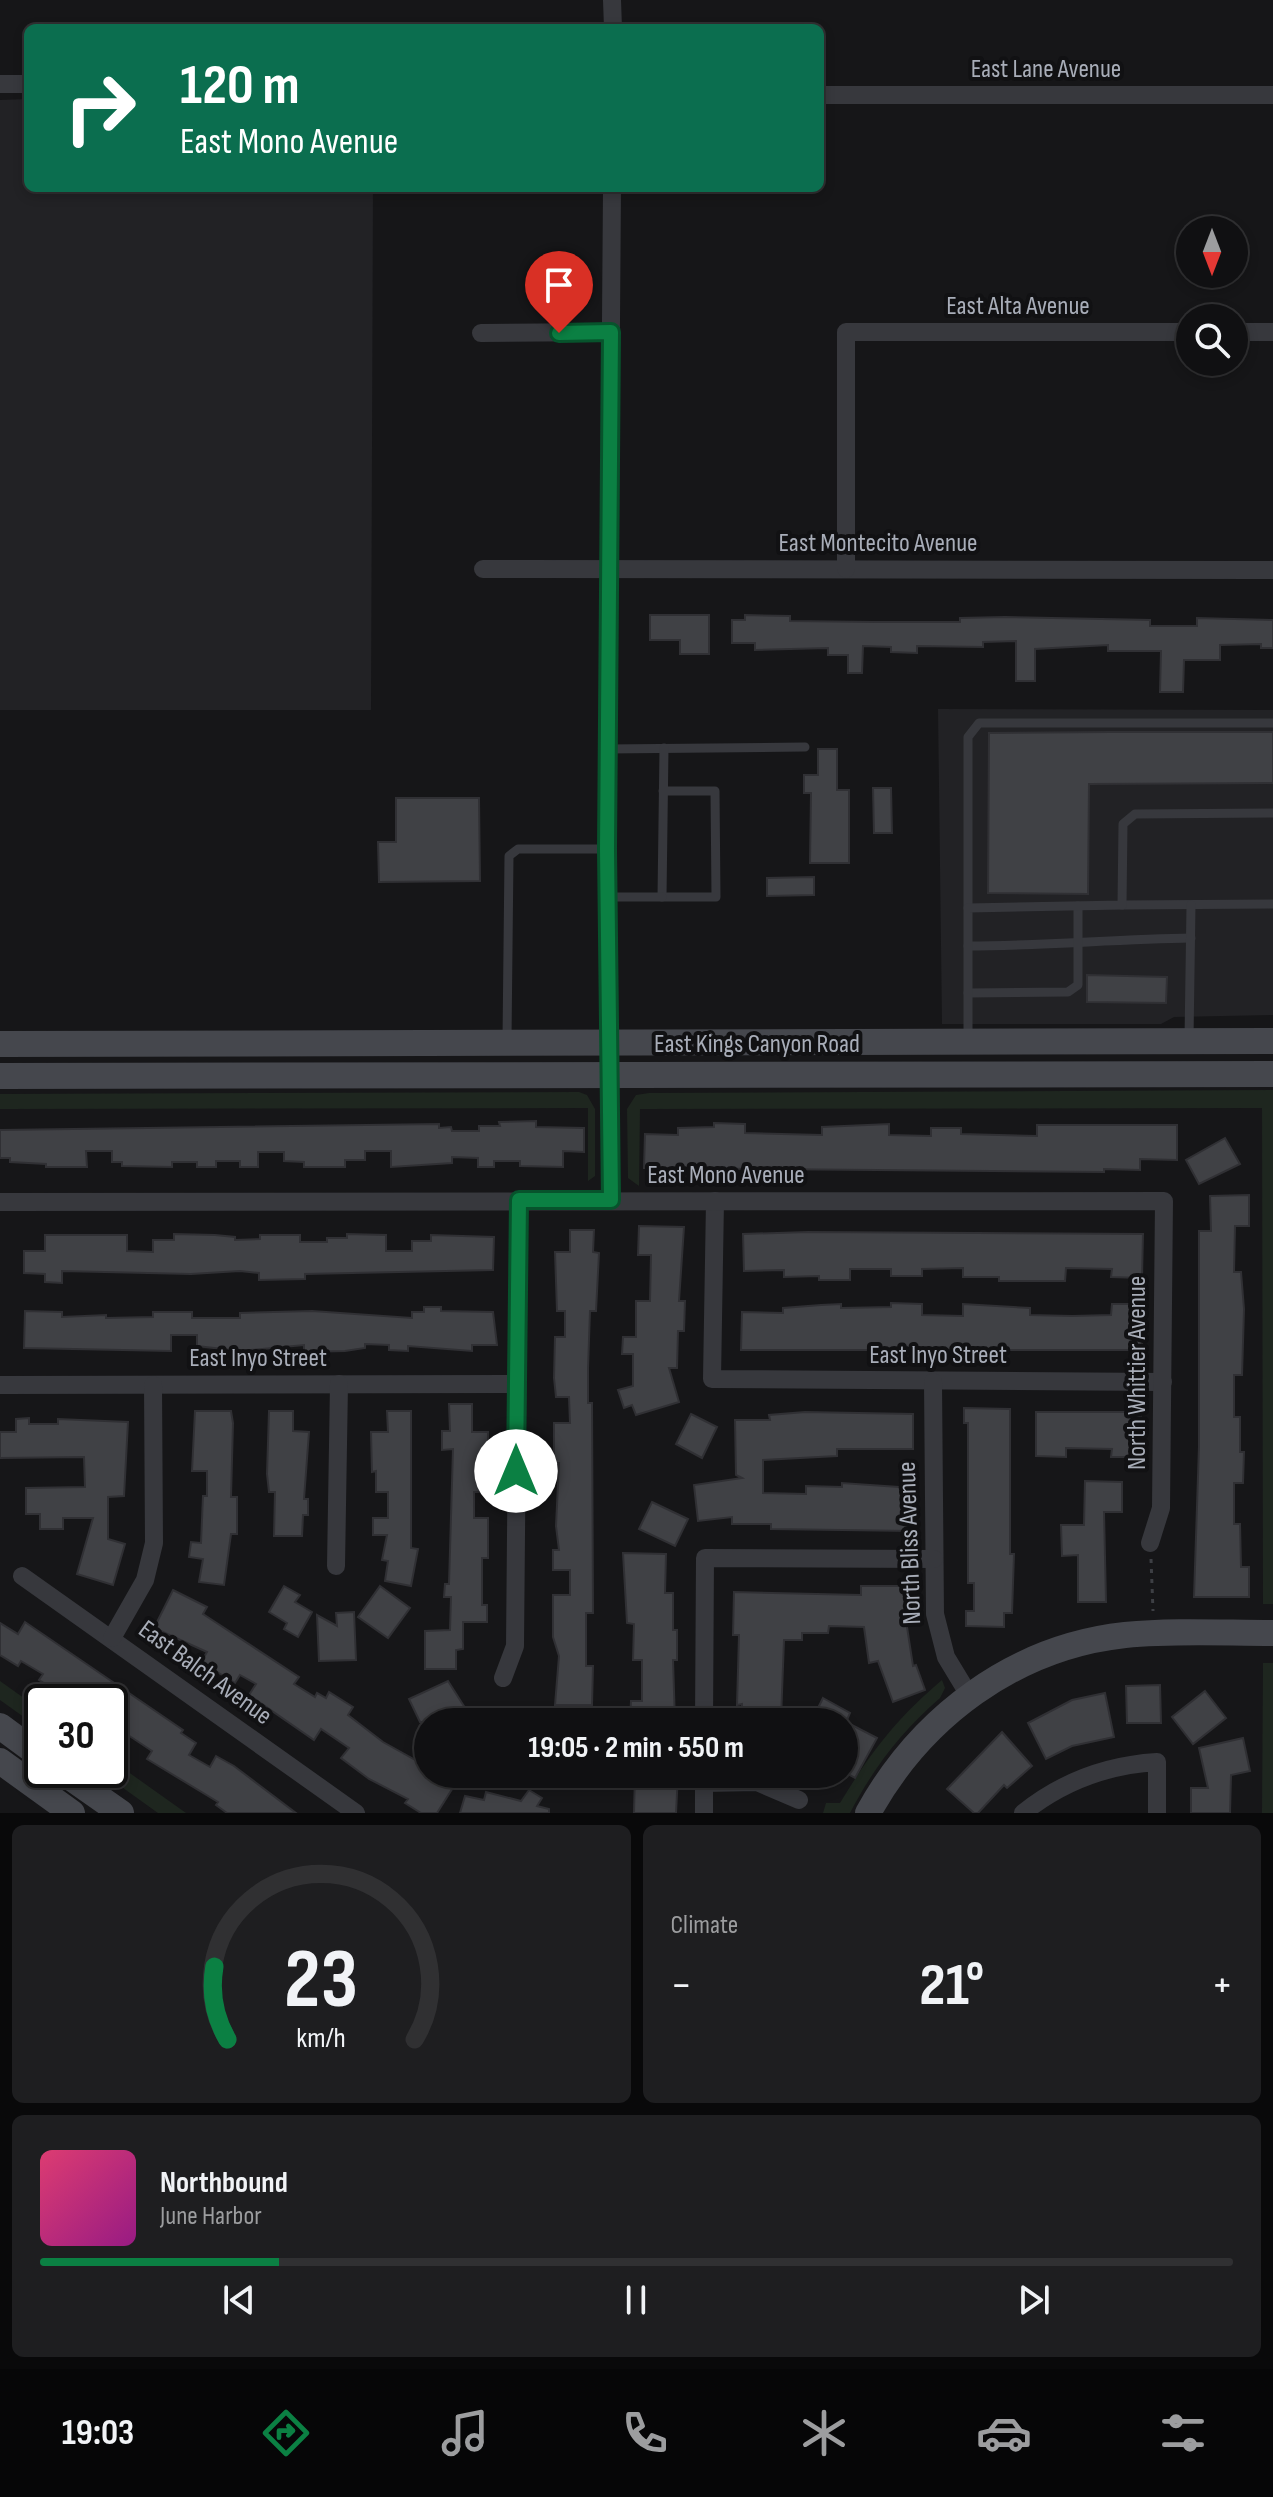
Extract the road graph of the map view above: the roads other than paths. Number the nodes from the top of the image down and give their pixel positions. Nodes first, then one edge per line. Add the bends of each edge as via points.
1 (612, 0) edge
2 (613, 24) edge
3 (0, 84) edge
4 (24, 84) edge
5 (824, 95) edge
6 (1273, 95) edge
7 (612, 192) edge
8 (611, 332) junction
9 (1176, 332) edge
10 (1248, 332) edge
11 (1273, 332) edge
12 (481, 333) dead end
13 (608, 568) junction
14 (483, 569) dead end
15 (846, 569) junction
16 (1273, 570) edge
17 (1273, 723) edge
18 (805, 747) dead end
19 (664, 748) junction
20 (607, 749) junction
21 (663, 791) junction
22 (1273, 813) edge
23 (607, 849) junction
24 (608, 897) junction
25 (662, 897) junction
26 (1273, 904) edge
27 (1122, 905) junction
28 (1191, 905) junction
29 (1078, 906) junction
30 (968, 908) junction
31 (1191, 938) junction
32 (1078, 942) junction
33 (968, 946) junction
34 (968, 993) junction
35 (1273, 1041) edge
36 (968, 1043) junction
37 (1189, 1043) junction
38 (0, 1044) edge
39 (507, 1044) junction
40 (611, 1044) junction
41 (1273, 1074) edge
42 (0, 1076) edge
43 (611, 1076) junction
44 (936, 1076) junction
45 (519, 1200) junction
46 (611, 1200) junction
47 (715, 1201) junction
48 (1164, 1201) joint
49 (0, 1202) edge
50 (933, 1382) junction
51 (1163, 1382) junction
52 (339, 1384) junction
53 (517, 1384) junction
54 (0, 1385) edge
55 (153, 1385) junction
56 (1150, 1543) road end
57 (934, 1559) junction
58 (336, 1566) dead end
59 (22, 1576) dead end
60 (1273, 1633) edge
61 (112, 1638) junction
62 (503, 1678) dead end
63 (969, 1695) junction
64 (704, 1708) edge
65 (0, 1726) edge
66 (24, 1744) edge
67 (0, 1761) edge
68 (86, 1788) edge
69 (704, 1788) edge
70 (771, 1788) edge
71 (799, 1800) dead end
72 (55, 1808) edge
73 (121, 1813) edge
74 (356, 1813) edge
75 (704, 1813) edge
76 (868, 1813) edge
77 (1023, 1813) edge
78 (1157, 1813) edge

1 - 2 street
3 - 4 street
5 - 6 street, East Lane Avenue
7 - 8 street
8 - 12 street
8 - 13 street
9 - 15 street, East Alta Avenue via 846,332
10 - 11 street
13 - 14 street, East Montecito Avenue
13 - 15 street, East Montecito Avenue
13 - 20 street
15 - 16 street, East Montecito Avenue
17 - 30 lane via 979,723 968,737
18 - 19 lane
19 - 20 lane
19 - 21 lane
20 - 23 street
21 - 25 lane
21 - 25 lane via 715,791 716,897
22 - 27 lane via 1135,814 1123,824
23 - 24 street
23 - 39 lane via 518,849 509,856
24 - 25 lane
24 - 40 street
26 - 28 lane
27 - 28 lane
27 - 29 lane
28 - 31 lane
29 - 30 lane
29 - 32 lane
30 - 33 lane
31 - 32 lane
31 - 37 lane
32 - 33 lane
32 - 34 lane via 1078,985 1068,992
33 - 34 lane
34 - 36 lane
35 - 37 main road, East Kings Canyon Road
36 - 37 main road, East Kings Canyon Road
36 - 40 main road, East Kings Canyon Road
37 - 44 main road via 1182,1055 1162,1061 994,1060
38 - 39 main road, East Kings Canyon Road
39 - 40 main road, East Kings Canyon Road
40 - 43 street
41 - 44 main road, East Kings Canyon Road
42 - 43 main road, East Kings Canyon Road
43 - 44 main road, East Kings Canyon Road
43 - 46 street
45 - 46 street, East Mono Avenue
45 - 49 street, East Mono Avenue
45 - 53 street
46 - 47 street, East Mono Avenue
47 - 48 street, East Mono Avenue
47 - 50 street, East Inyo Street via 712,1379
48 - 51 street, North Whittier Avenue
50 - 51 street, East Inyo Street
50 - 57 street, North Bliss Avenue
51 - 56 street, North Whittier Avenue via 1161,1508
52 - 53 street, East Inyo Street
52 - 55 street, East Inyo Street
52 - 58 street
53 - 62 street via 515,1646
54 - 55 street, East Inyo Street
55 - 61 street via 154,1543 145,1580
57 - 63 street, North Bliss Avenue via 938,1635
57 - 64 street via 705,1558
59 - 61 street, East Balch Avenue
60 - 63 main road via 1156,1633 1084,1642 1043,1656
61 - 74 street, East Balch Avenue
63 - 76 main road via 911,1748
65 - 66 main road
67 - 72 main road
68 - 73 main road
69 - 75 street
70 - 71 street
77 - 78 street via 1066,1783 1157,1762

